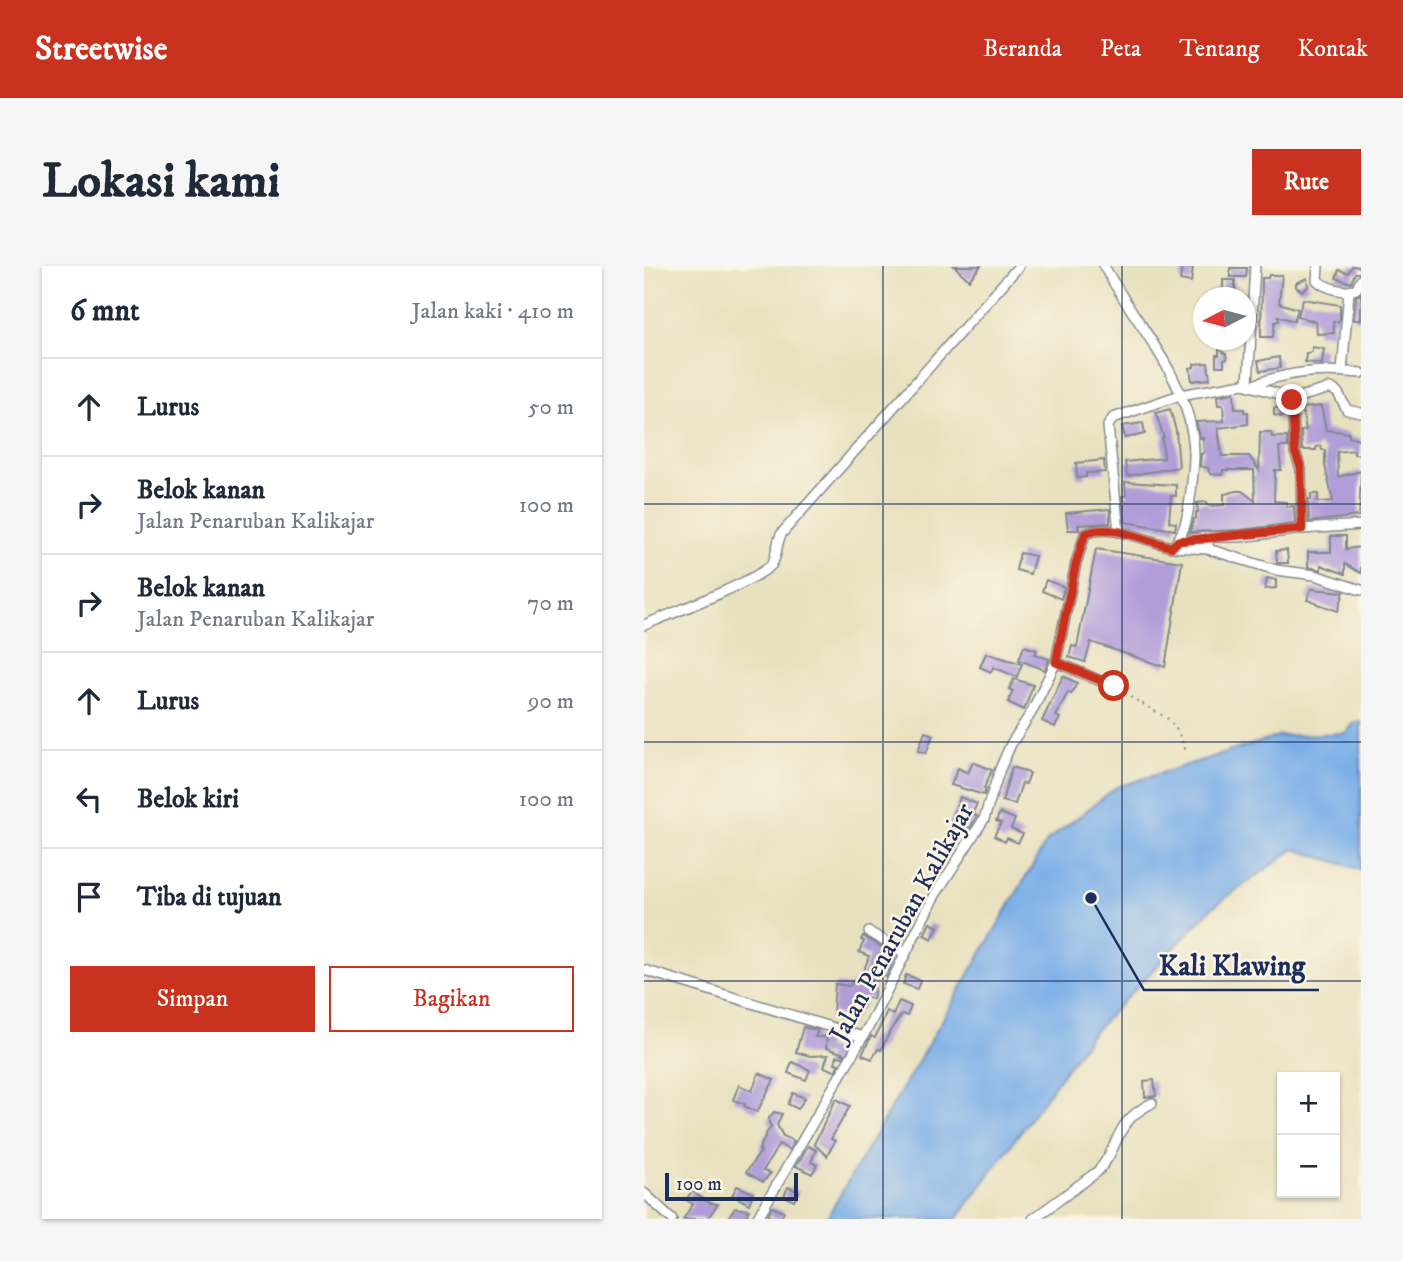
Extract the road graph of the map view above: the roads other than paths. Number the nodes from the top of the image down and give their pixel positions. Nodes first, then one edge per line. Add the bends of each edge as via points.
1 (1018, 266) edge
2 (1104, 266) edge
3 (1255, 266) edge
4 (1318, 266) edge
5 (1357, 288) edge
6 (1342, 371) junction
7 (1361, 373) edge
8 (1249, 385) junction
9 (1180, 395) junction
10 (1292, 399) junction
11 (1361, 413) edge
12 (1361, 525) edge
13 (1302, 529) junction
14 (1119, 532) junction
15 (1208, 537) junction
16 (1175, 544) junction
17 (1208, 549) junction
18 (1361, 590) edge
19 (644, 625) edge
20 (1056, 662) junction
21 (1098, 680) road end
22 (869, 932) dead end
23 (905, 953) junction
24 (644, 970) edge
25 (863, 1037) junction
26 (1152, 1104) dead end
27 (644, 1193) edge
28 (661, 1215) edge
29 (672, 1219) edge
30 (757, 1219) edge
31 (1033, 1219) edge

1 - 19 street via 782,533 769,568
2 - 9 street
3 - 8 street
4 - 5 street via 1319,282
5 - 6 street
6 - 7 street
6 - 8 street via 1306,370
8 - 9 street
8 - 10 street
9 - 14 street via 1109,421
9 - 16 street via 1191,425 1194,460 1187,518
10 - 11 street via 1331,388 1347,410
10 - 13 street via 1295,452 1301,468
12 - 13 street
13 - 15 street
14 - 16 street, Jalan Penaruban Kalikajar
14 - 20 street, Jalan Penaruban Kalikajar via 1091,531 1082,540
15 - 16 street
15 - 17 street
16 - 17 street
17 - 18 street
20 - 21 street
20 - 23 street, Jalan Penaruban Kalikajar via 1011,744 984,819 935,895
22 - 23 street
23 - 25 street, Jalan Penaruban Kalikajar
24 - 25 street
25 - 30 street, Jalan Penaruban Kalikajar
26 - 31 street via 1122,1126 1097,1172
27 - 28 street
28 - 29 street

